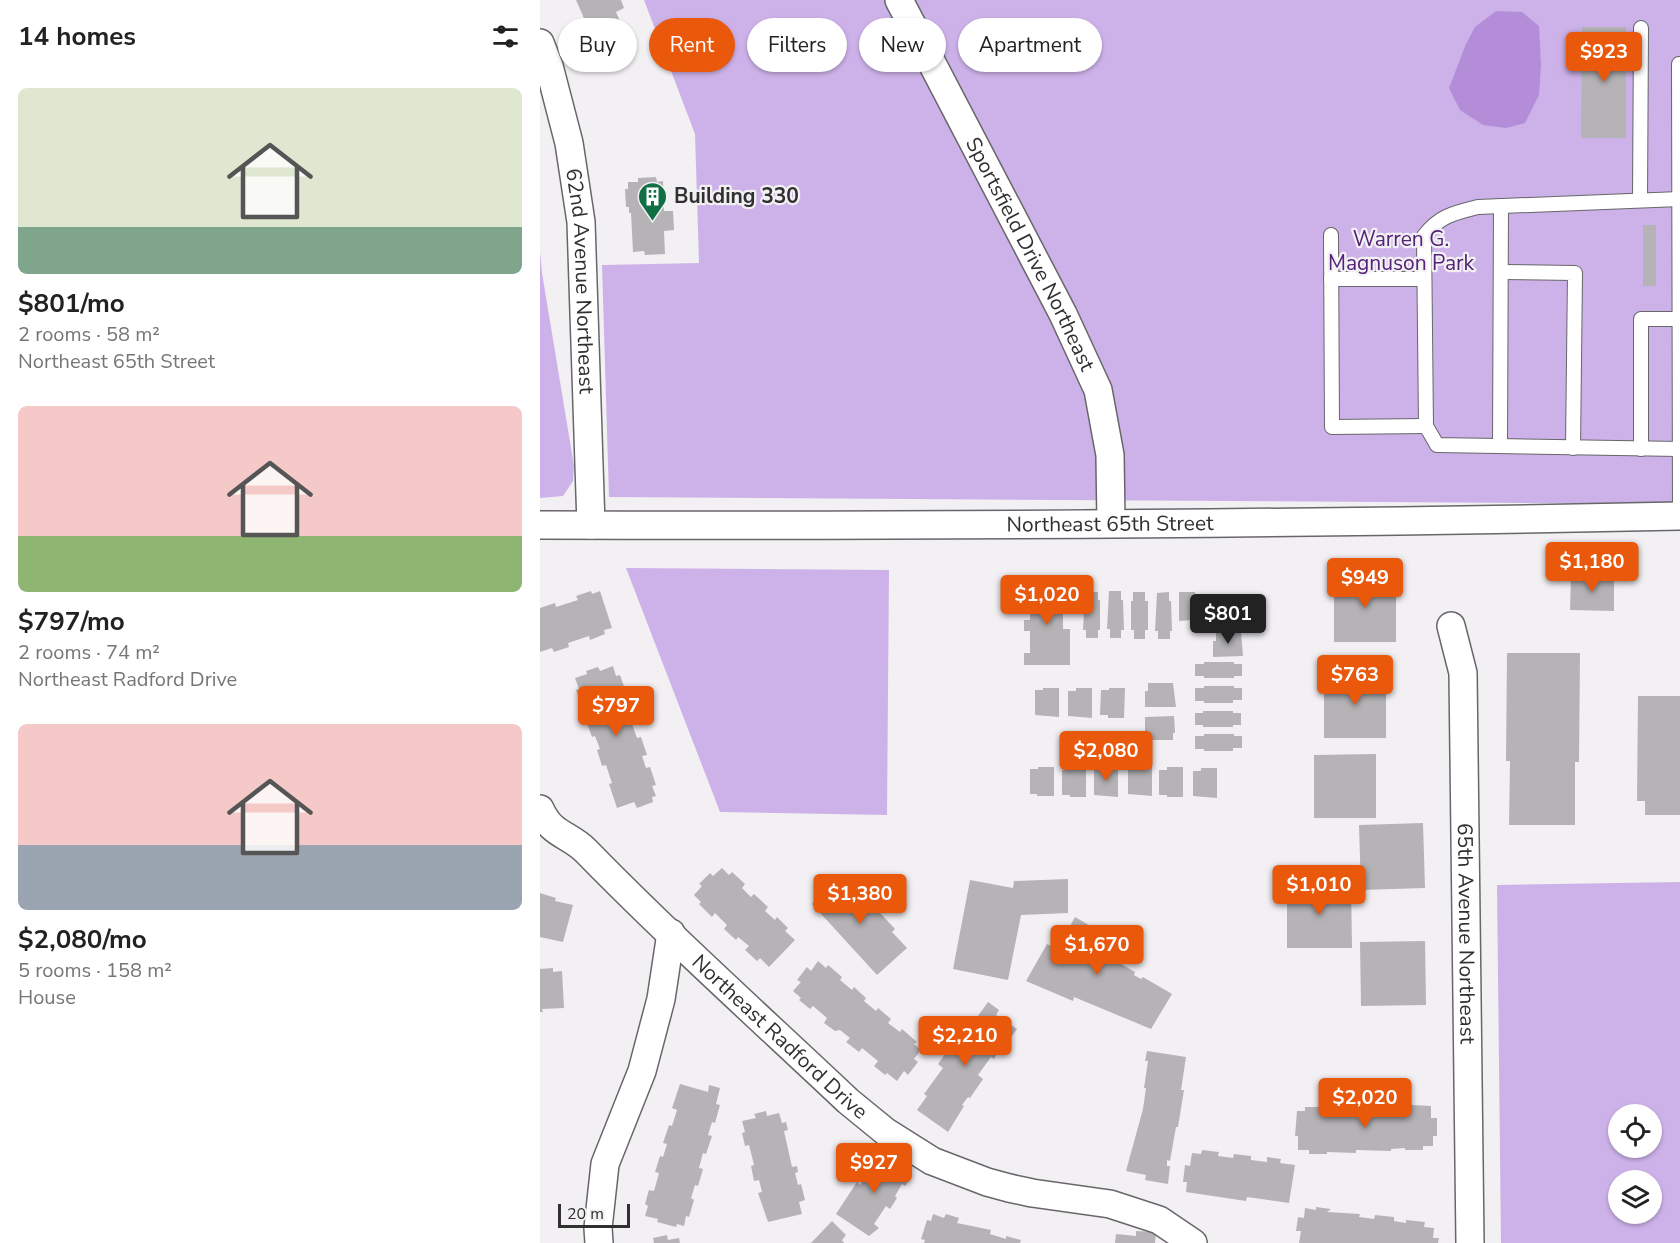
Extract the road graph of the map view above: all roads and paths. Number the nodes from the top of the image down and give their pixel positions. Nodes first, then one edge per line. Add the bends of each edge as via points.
1 (899, 0) edge
2 (1641, 28) dead end
3 (540, 43) edge
4 (1679, 64) edge
5 (1680, 199) edge
6 (1640, 200) junction
7 (1501, 206) junction
8 (1331, 235) dead end
9 (1501, 272) junction
10 (1331, 279) junction
11 (1424, 279) junction
12 (1680, 319) edge
13 (1426, 426) junction
14 (1500, 446) junction
15 (1573, 447) junction
16 (1641, 449) junction
17 (1680, 450) edge
18 (1680, 506) edge
19 (1680, 516) edge
20 (1111, 523) junction
21 (540, 525) edge
22 (591, 525) junction
23 (1451, 626) dead end
24 (544, 823) edge
25 (670, 933) junction
26 (599, 1243) edge
27 (1193, 1243) edge
28 (1470, 1243) edge

1 - 20 street, Sportsfield Drive Northeast via 1063,314 1098,390 1110,455
2 - 6 lane
3 - 22 street, 62nd Avenue Northeast via 569,143 581,222
4 - 5 lane
5 - 6 lane
5 - 12 lane
6 - 7 lane
7 - 9 lane
7 - 11 lane via 1457,212 1434,223 1424,236
8 - 10 lane
9 - 14 lane
9 - 15 lane via 1575,273
10 - 11 lane
10 - 13 lane via 1332,427
11 - 13 lane
12 - 16 lane via 1641,319
12 - 17 lane
13 - 14 lane via 1437,445
14 - 15 lane
15 - 16 lane
16 - 17 lane
17 - 18 lane
19 - 20 street, Northeast 65th Street
20 - 22 street, Northeast 65th Street
21 - 22 street, Northeast 65th Street
23 - 28 street, 65th Avenue Northeast via 1463,673
24 - 25 street, Northeast Radford Drive via 579,845
25 - 26 street, Northeast Radford Drive via 662,999 642,1071 605,1164
25 - 27 street, Northeast Radford Drive via 848,1101 885,1132 932,1161 1009,1188 1120,1207 1159,1220

